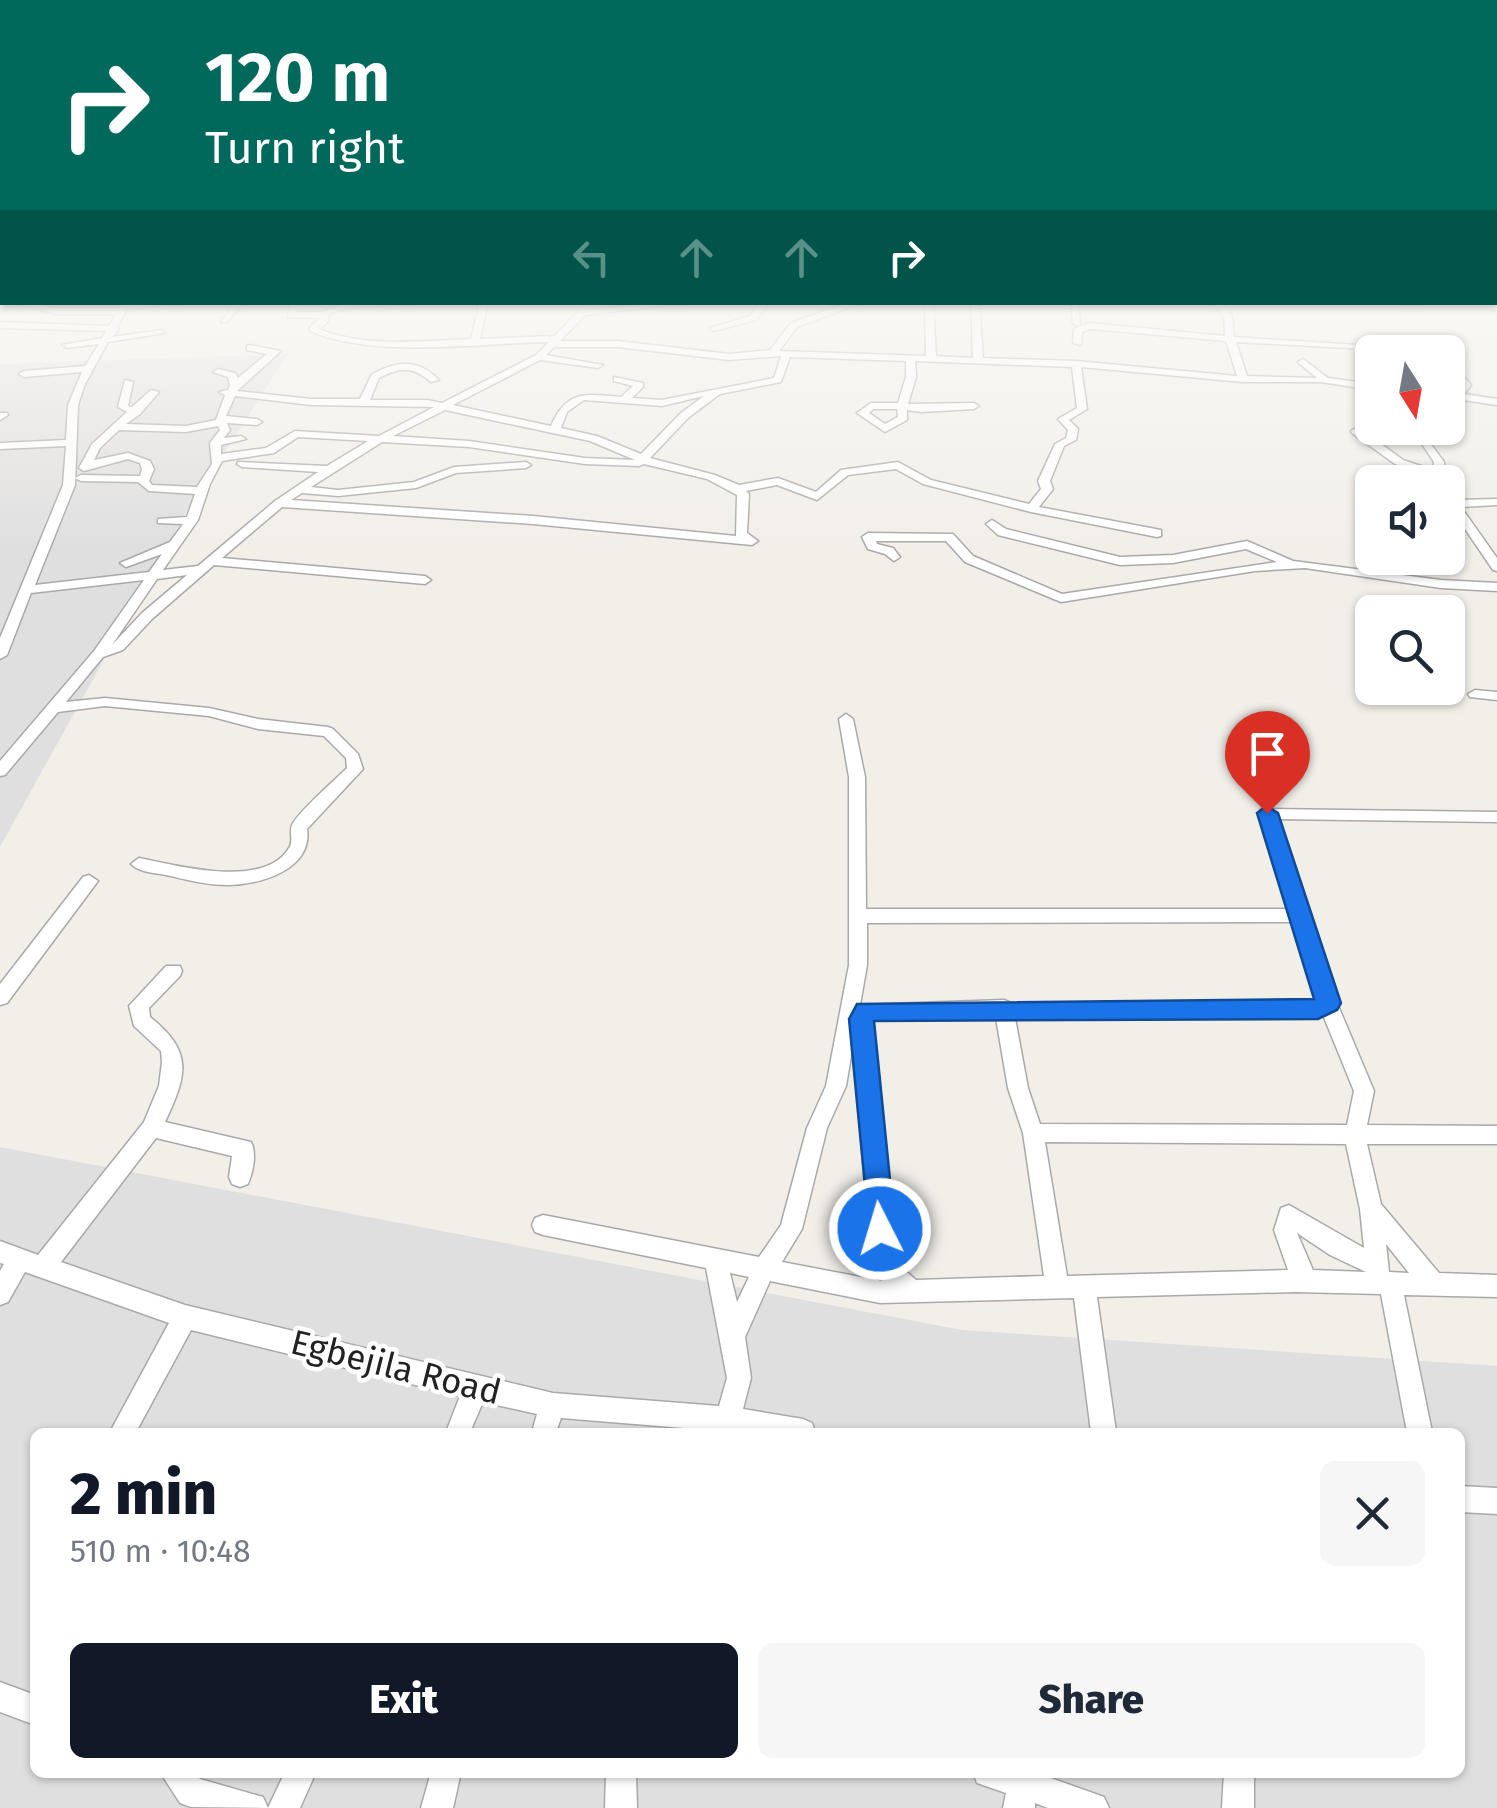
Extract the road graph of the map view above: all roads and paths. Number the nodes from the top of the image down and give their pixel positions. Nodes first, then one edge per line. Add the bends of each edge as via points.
1 (85, 379) edge
2 (226, 379) edge
3 (243, 379) edge
4 (374, 379) edge
5 (436, 379) edge
6 (494, 379) edge
7 (618, 379) edge
8 (778, 379) edge
9 (911, 379) edge
10 (1078, 379) edge
11 (1322, 379) edge
12 (128, 382) dead end
13 (1355, 384) edge
14 (231, 390) junction
15 (717, 392) junction
16 (122, 394) junction
17 (459, 398) junction
18 (1465, 398) edge
19 (622, 401) junction
20 (1497, 402) edge
21 (364, 403) junction
22 (442, 406) junction
23 (974, 406) dead end
24 (136, 412) junction
25 (221, 420) junction
26 (257, 422) dead end
27 (1341, 426) dead end
28 (120, 427) junction
29 (555, 429) junction
30 (1355, 431) edge
31 (241, 439) dead end
32 (380, 439) junction
33 (72, 443) junction
34 (360, 443) junction
35 (216, 444) junction
36 (1375, 445) edge
37 (0, 446) edge
38 (93, 452) junction
39 (116, 458) junction
40 (646, 460) junction
41 (217, 461) junction
42 (86, 464) junction
43 (526, 465) dead end
44 (1408, 465) edge
45 (331, 470) junction
46 (144, 479) junction
47 (75, 481) junction
48 (204, 486) junction
49 (738, 489) junction
50 (304, 490) junction
51 (1465, 501) edge
52 (1497, 502) edge
53 (279, 503) junction
54 (1032, 508) junction
55 (192, 520) junction
56 (1465, 520) edge
57 (162, 522) dead end
58 (992, 524) dead end
59 (1158, 533) dead end
60 (174, 545) junction
61 (894, 558) dead end
62 (126, 563) dead end
63 (1292, 564) junction
64 (212, 566) junction
65 (1497, 567) edge
66 (152, 579) junction
67 (426, 580) dead end
68 (1497, 586) edge
69 (28, 590) junction
70 (98, 654) junction
71 (0, 655) edge
72 (1474, 694) dead end
73 (1497, 696) edge
74 (52, 708) junction
75 (846, 720) dead end
76 (0, 771) edge
77 (1497, 817) edge
78 (139, 864) dead end
79 (89, 881) dead end
80 (1302, 915) junction
81 (859, 916) junction
82 (173, 970) dead end
83 (0, 998) edge
84 (1328, 1003) junction
85 (1004, 1008) junction
86 (151, 1128) junction
87 (1033, 1132) junction
88 (1355, 1135) junction
89 (1497, 1135) edge
90 (240, 1177) dead end
91 (1371, 1208) junction
92 (543, 1225) dead end
93 (715, 1259) junction
94 (20, 1260) edge
95 (764, 1269) junction
96 (1382, 1277) junction
97 (1306, 1281) junction
98 (1433, 1284) junction
99 (1084, 1286) junction
100 (1497, 1286) edge
101 (1057, 1287) junction
102 (911, 1291) junction
103 (0, 1294) edge
104 (185, 1317) junction
105 (733, 1337) junction
106 (476, 1388) junction
107 (553, 1405) junction
108 (740, 1425) edge
109 (124, 1428) edge
110 (460, 1428) edge
111 (545, 1428) edge
112 (767, 1428) edge
113 (1103, 1428) edge
114 (1419, 1428) edge
115 (1465, 1499) edge
116 (1497, 1501) edge
117 (0, 1696) edge
118 (30, 1708) edge
119 (180, 1778) edge
120 (298, 1778) edge
121 (444, 1778) edge
122 (621, 1778) edge
123 (996, 1778) edge
124 (1239, 1778) edge
125 (1020, 1796) edge
126 (252, 1808) edge
127 (284, 1808) edge
128 (437, 1808) edge
129 (622, 1808) edge
130 (1093, 1808) edge
131 (1238, 1808) edge

1 - 33 street via 74,405
2 - 14 street
3 - 14 street
4 - 21 street
5 - 17 street
6 - 17 street
7 - 19 street via 640,385
8 - 15 street
9 - 23 street via 902,413
10 - 54 street via 1082,409 1063,419 1074,430 1071,440 1060,444
11 - 13 street
12 - 16 street
14 - 21 street
14 - 25 street
15 - 19 street via 666,402
15 - 40 street
16 - 24 street via 124,407
16 - 24 street via 153,392
17 - 22 street
18 - 20 street
19 - 29 street via 582,397 563,410
21 - 22 street
22 - 29 street
22 - 32 street
24 - 28 street
25 - 26 street
25 - 28 street via 186,429
25 - 35 street via 225,430
27 - 30 street
28 - 38 street
29 - 40 street
31 - 35 street
32 - 34 street
32 - 40 street via 599,462
33 - 37 street
33 - 47 street
34 - 41 street via 295,434 287,444
34 - 45 street
35 - 41 street
36 - 44 street
38 - 39 street
38 - 42 street
39 - 42 street
39 - 46 street via 145,462
40 - 49 street
41 - 45 street
41 - 48 street
42 - 47 street
43 - 50 street via 454,470 416,485
45 - 50 street
46 - 47 street
46 - 48 street via 148,488
47 - 69 street
48 - 55 street
49 - 53 street via 741,535 752,541 746,544
49 - 54 street via 778,481 816,497 845,472 898,465 928,482
50 - 53 street
51 - 52 street
53 - 64 street
54 - 59 street
55 - 57 street
55 - 60 street
56 - 65 street
58 - 63 street via 1120,562 1247,545
60 - 62 street
60 - 66 street
61 - 63 street via 868,537 949,538 969,559 1061,598
63 - 68 street
64 - 66 street
64 - 67 street
64 - 70 street via 118,647
66 - 69 street
66 - 70 street
69 - 71 street
70 - 74 street
72 - 73 street
74 - 76 street
74 - 78 street via 105,702 209,712 328,732 354,757 355,768 299,828 298,850 275,867 231,881
75 - 81 street via 856,777
77 - 80 street via 1267,813
79 - 83 street
80 - 81 street
80 - 84 street
81 - 95 street via 858,965 836,1086 791,1229
82 - 86 street via 139,1006 142,1021 171,1053 164,1106
84 - 85 street via 1318,1009
84 - 88 street via 1364,1091
85 - 87 street
85 - 102 street via 880,1008 861,1019 883,1266
86 - 90 street via 244,1149
86 - 94 street
87 - 88 street
87 - 101 street
88 - 89 street
88 - 91 street
91 - 96 street
91 - 98 street
92 - 93 street
93 - 95 street
93 - 105 street
94 - 103 street
94 - 104 street, Egbejila Road
95 - 102 street via 880,1292
95 - 105 street
96 - 97 street
96 - 97 street via 1289,1215 1290,1248
96 - 98 street
96 - 114 street
97 - 99 street
98 - 100 street
99 - 101 street
99 - 113 street
101 - 102 street
104 - 106 street, Egbejila Road
104 - 109 street
105 - 108 street
106 - 107 street, Egbejila Road
106 - 110 street
107 - 108 street, Egbejila Road
107 - 111 street
108 - 112 street, Egbejila Road
115 - 116 street
117 - 118 street
119 - 126 street via 192,1792
120 - 127 street
121 - 128 street
122 - 129 street
123 - 125 street
124 - 131 street
125 - 130 street

